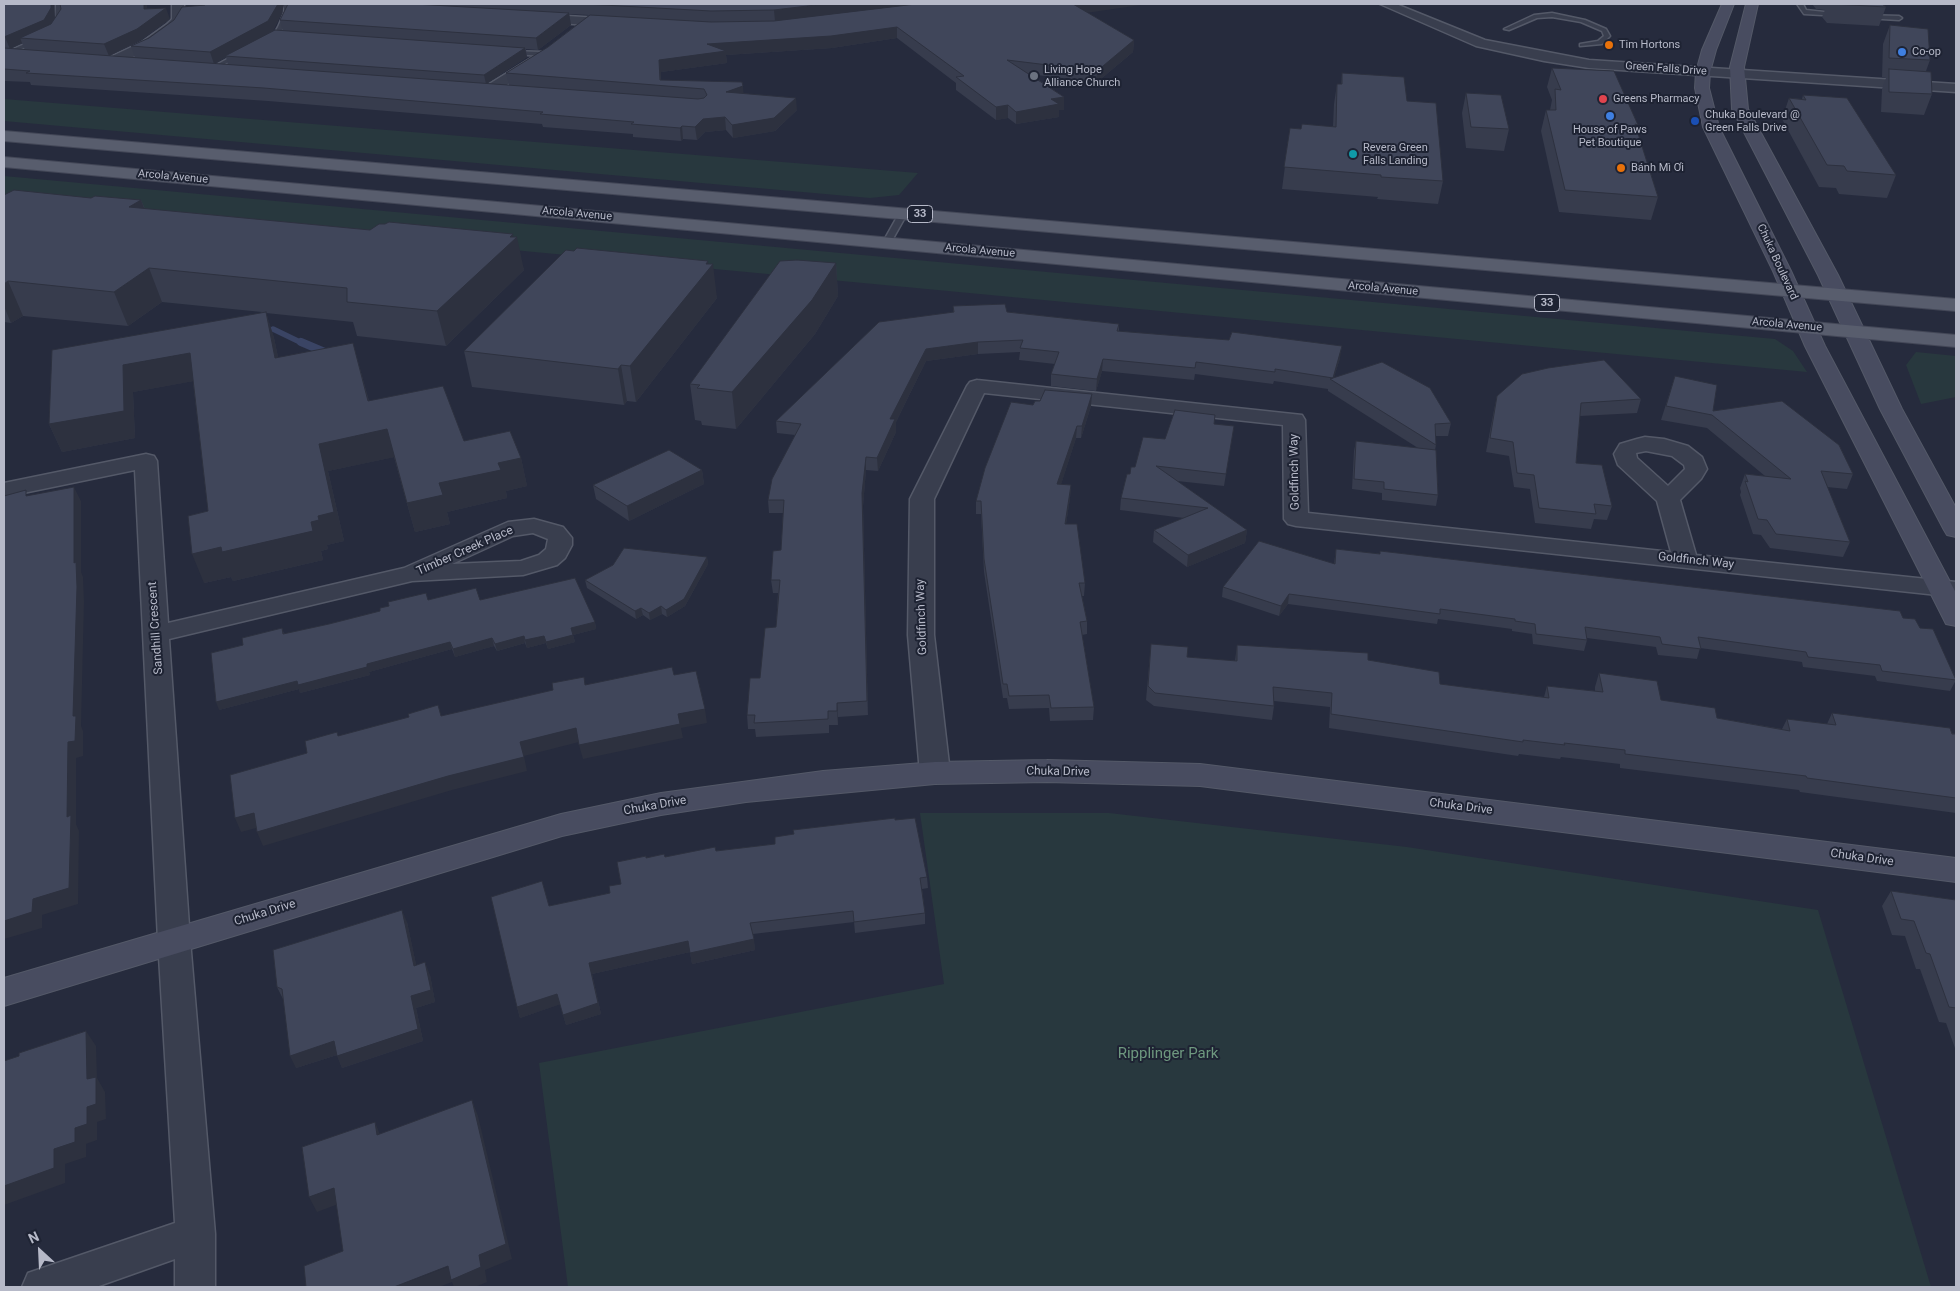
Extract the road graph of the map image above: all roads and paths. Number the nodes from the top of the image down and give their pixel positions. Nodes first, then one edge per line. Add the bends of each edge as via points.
1 (59, 4) edge
2 (178, 4) edge
3 (287, 4) edge
4 (1386, 4) edge
5 (1728, 4) edge
6 (1752, 4) edge
7 (1800, 4) edge
8 (1852, 15) dead end
9 (1861, 15) dead end
10 (518, 16) edge
11 (1899, 18) dead end
12 (587, 21) junction
13 (625, 24) edge
14 (1507, 29) dead end
15 (573, 32) edge
16 (52, 34) edge
17 (276, 35) junction
18 (286, 36) edge
19 (45, 37) edge
20 (261, 42) edge
21 (558, 43) edge
22 (1582, 45) dead end
23 (253, 47) edge
24 (504, 51) edge
25 (5, 54) edge
26 (544, 54) junction
27 (35, 56) edge
28 (137, 64) edge
29 (192, 68) edge
30 (210, 70) junction
31 (239, 72) edge
32 (1703, 72) junction
33 (1737, 74) junction
34 (1956, 88) edge
35 (511, 91) edge
36 (4, 136) edge
37 (4, 162) edge
38 (904, 212) junction
39 (887, 242) junction
40 (1791, 290) junction
41 (1837, 294) junction
42 (1956, 305) edge
43 (1807, 327) junction
44 (1855, 332) junction
45 (1956, 341) edge
46 (4, 490) edge
47 (1668, 499) dead end
48 (1956, 530) edge
49 (1685, 560) junction
50 (412, 574) junction
51 (1949, 589) edge
52 (1956, 618) edge
53 (157, 634) junction
54 (935, 773) junction
55 (1956, 870) edge
56 (174, 940) junction
57 (4, 992) edge
58 (195, 1234) junction
59 (42, 1287) edge
60 (195, 1287) edge

1 - 16 lane via 60,20
2 - 28 street via 178,19 172,27 147,45 106,62
3 - 17 lane via 288,13
4 - 32 street, Green Falls Drive via 1455,34 1519,53 1589,64
5 - 32 street, Chuka Boulevard
6 - 33 street
7 - 8 lane via 1804,12
9 - 11 lane
10 - 12 street
12 - 13 street
12 - 15 street
14 - 22 lane via 1536,16 1552,15 1604,30 1607,36 1600,43
17 - 18 lane
17 - 20 lane
19 - 25 lane
21 - 26 street
23 - 30 lane
24 - 26 lane
25 - 27 street
26 - 35 street via 487,89
29 - 30 street
30 - 31 street
32 - 33 street, Green Falls Drive
32 - 40 street, Chuka Boulevard via 1702,88 1711,127
33 - 34 street, Green Falls Drive
33 - 41 street via 1740,109
36 - 38 main road, 33
37 - 39 main road, Arcola Avenue / 33
38 - 39 lane
38 - 40 main road, 33
39 - 43 main road, Arcola Avenue / 33
40 - 41 main road, 33
40 - 43 street, Chuka Boulevard
41 - 42 main road, 33
41 - 44 street
43 - 44 main road, Arcola Avenue / 33
43 - 51 street, Chuka Boulevard
44 - 45 main road, Arcola Avenue / 33
44 - 48 street via 1891,409
46 - 53 street, Sandhill Crescent via 146,461
47 - 49 street
49 - 51 street, Goldfinch Way
49 - 54 street, Goldfinch Way via 1296,520 1294,420 977,386 922,499 921,635
50 - 50 street, Timber Creek Place via 530,567 556,553 560,538 546,528 508,529
50 - 53 street, Timber Creek Place
51 - 52 street, Chuka Boulevard
53 - 56 street, Sandhill Crescent
54 - 55 street, Chuka Drive via 1047,771 1200,775
54 - 56 street, Chuka Drive via 746,791 661,804 561,825
56 - 57 street, Chuka Drive
56 - 58 street
58 - 59 street
58 - 60 street

